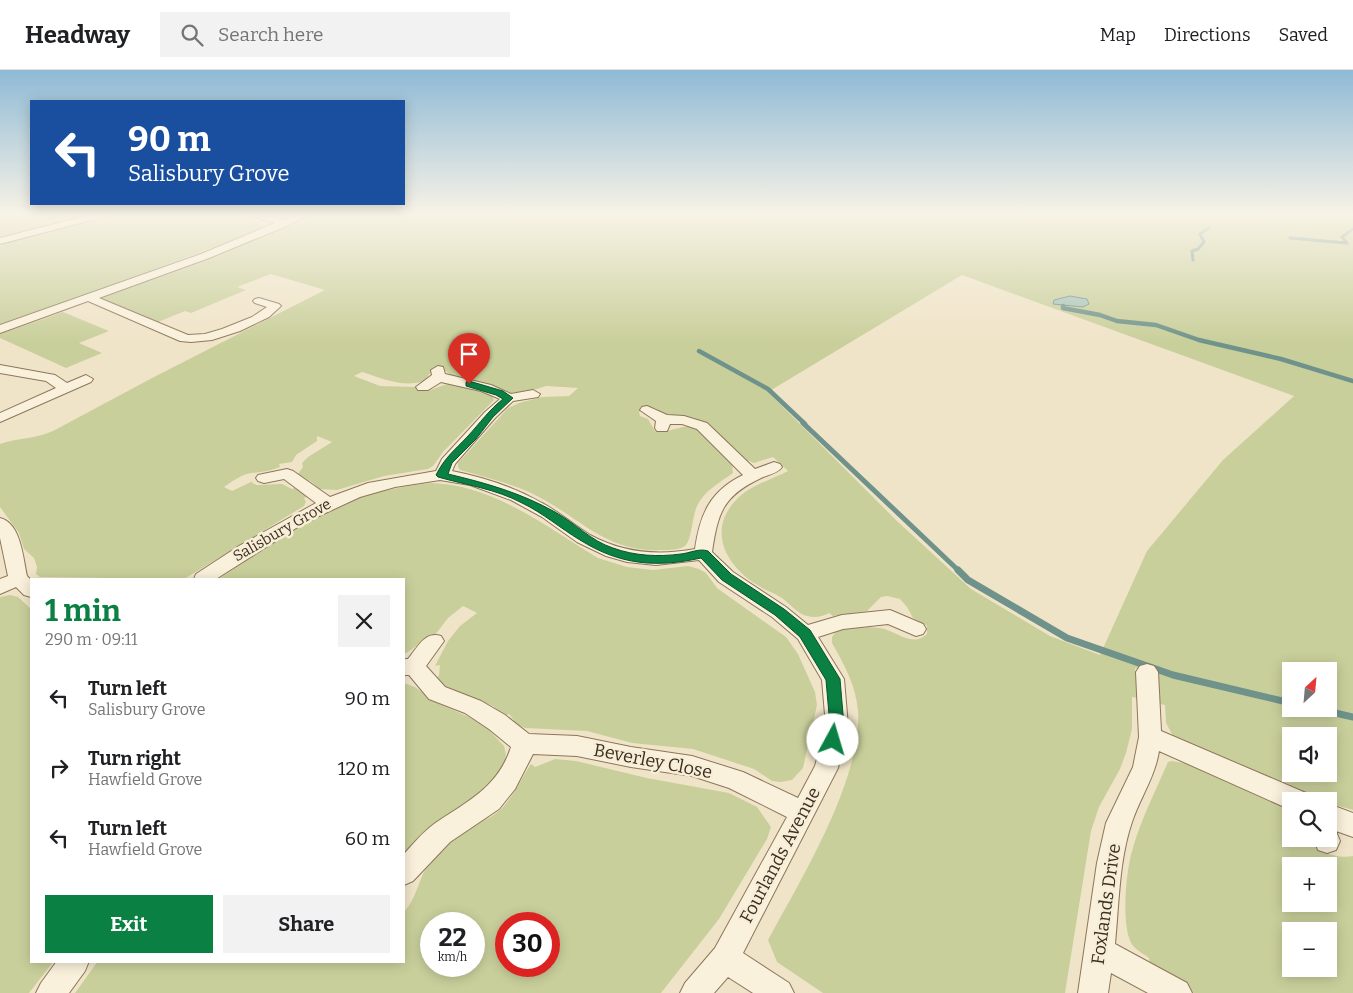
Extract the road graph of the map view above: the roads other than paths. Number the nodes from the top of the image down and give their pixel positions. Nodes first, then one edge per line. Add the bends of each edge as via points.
1 (202, 257) edge
2 (90, 298) junction
3 (258, 301) dead end
4 (0, 329) edge
5 (0, 369) edge
6 (86, 379) dead end
7 (423, 387) dead end
8 (66, 388) junction
9 (533, 394) dead end
10 (509, 398) junction
11 (646, 410) dead end
12 (0, 418) edge
13 (774, 467) dead end
14 (442, 475) junction
15 (752, 475) junction
16 (264, 478) dead end
17 (327, 503) junction
18 (0, 523) edge
19 (703, 554) junction
20 (204, 578) edge
21 (25, 584) edge
22 (0, 587) edge
23 (916, 629) dead end
24 (805, 634) junction
25 (434, 641) dead end
26 (409, 667) edge
27 (1146, 672) dead end
28 (1150, 737) junction
29 (524, 744) junction
30 (1282, 794) edge
31 (804, 813) junction
32 (1337, 818) edge
33 (1353, 825) edge
34 (405, 871) edge
35 (1100, 951) junction
36 (725, 958) junction
37 (74, 963) edge
38 (51, 993) edge
39 (695, 993) edge
40 (780, 993) edge
41 (1093, 993) edge
42 (1177, 993) edge

1 - 2 street
2 - 3 street via 184,338 195,339 214,336 274,309 275,306
2 - 4 street
5 - 8 street via 50,378
6 - 8 street
7 - 10 street via 439,374
8 - 12 street
9 - 10 street
10 - 14 street via 448,462
11 - 15 street via 663,423 684,420 702,426
13 - 15 street
14 - 17 street, Salisbury Grove via 398,481
14 - 19 street, Salisbury Grove via 491,487 524,500 608,551 640,560
15 - 19 street via 728,492 715,508 709,519
16 - 17 street via 287,474
17 - 20 street, Salisbury Grove
18 - 21 street via 8,534
19 - 24 street, Fourlands Avenue via 726,577 780,612
21 - 22 street
23 - 24 street via 890,609
24 - 31 street, Fourlands Avenue via 833,679 837,726 826,768
25 - 26 street
26 - 29 street via 437,693 473,707
27 - 28 street, Foxlands Drive
28 - 30 street
28 - 35 street, Foxlands Drive via 1144,767 1119,823 1111,855
29 - 31 street, Beverley Close via 576,746 692,766 735,779
29 - 34 street via 507,781 490,801 441,834
31 - 36 street, Fourlands Avenue
32 - 33 street
35 - 41 street, Foxlands Drive
35 - 42 street
36 - 39 street, Fourlands Avenue
36 - 40 street
37 - 38 street

